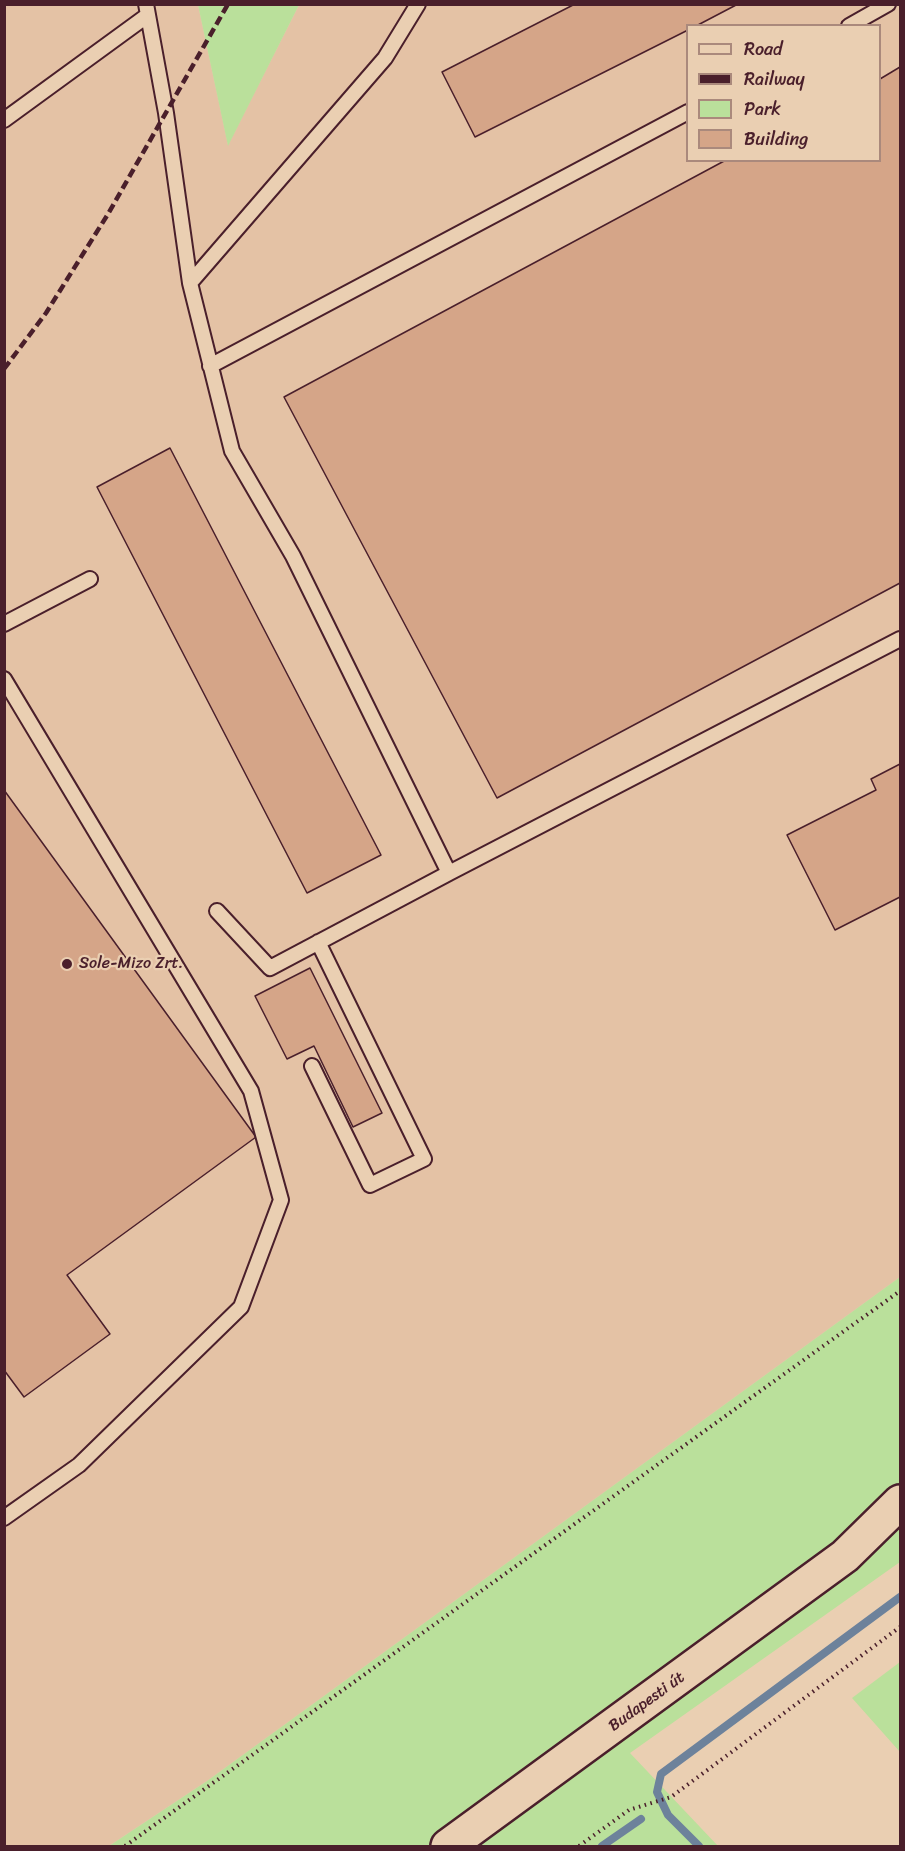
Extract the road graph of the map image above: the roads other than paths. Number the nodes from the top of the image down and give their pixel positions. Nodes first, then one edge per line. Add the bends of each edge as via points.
1 (418, 4) edge
2 (888, 4) edge
3 (147, 10) edge
4 (853, 24) edge
5 (686, 113) edge
6 (4, 120) edge
7 (190, 283) junction
8 (210, 366) junction
9 (90, 579) dead end
10 (4, 624) edge
11 (900, 639) edge
12 (4, 679) edge
13 (449, 873) junction
14 (217, 911) dead end
15 (318, 942) junction
16 (312, 1066) dead end
17 (900, 1502) edge
18 (4, 1518) edge
19 (900, 1530) edge
20 (845, 1556) junction
21 (448, 1846) edge

1 - 7 lane via 385,58
2 - 4 lane
3 - 6 lane
3 - 7 lane
5 - 8 lane
7 - 8 lane
8 - 13 lane via 232,451 293,556
9 - 10 lane
11 - 13 lane
12 - 18 lane via 251,1091 281,1200 241,1307 79,1465
13 - 15 lane
14 - 15 lane via 270,968
15 - 16 lane via 424,1159 370,1185
17 - 20 main road, Budapesti út
19 - 20 main road, Budapesti út
20 - 21 main road, Budapesti út

